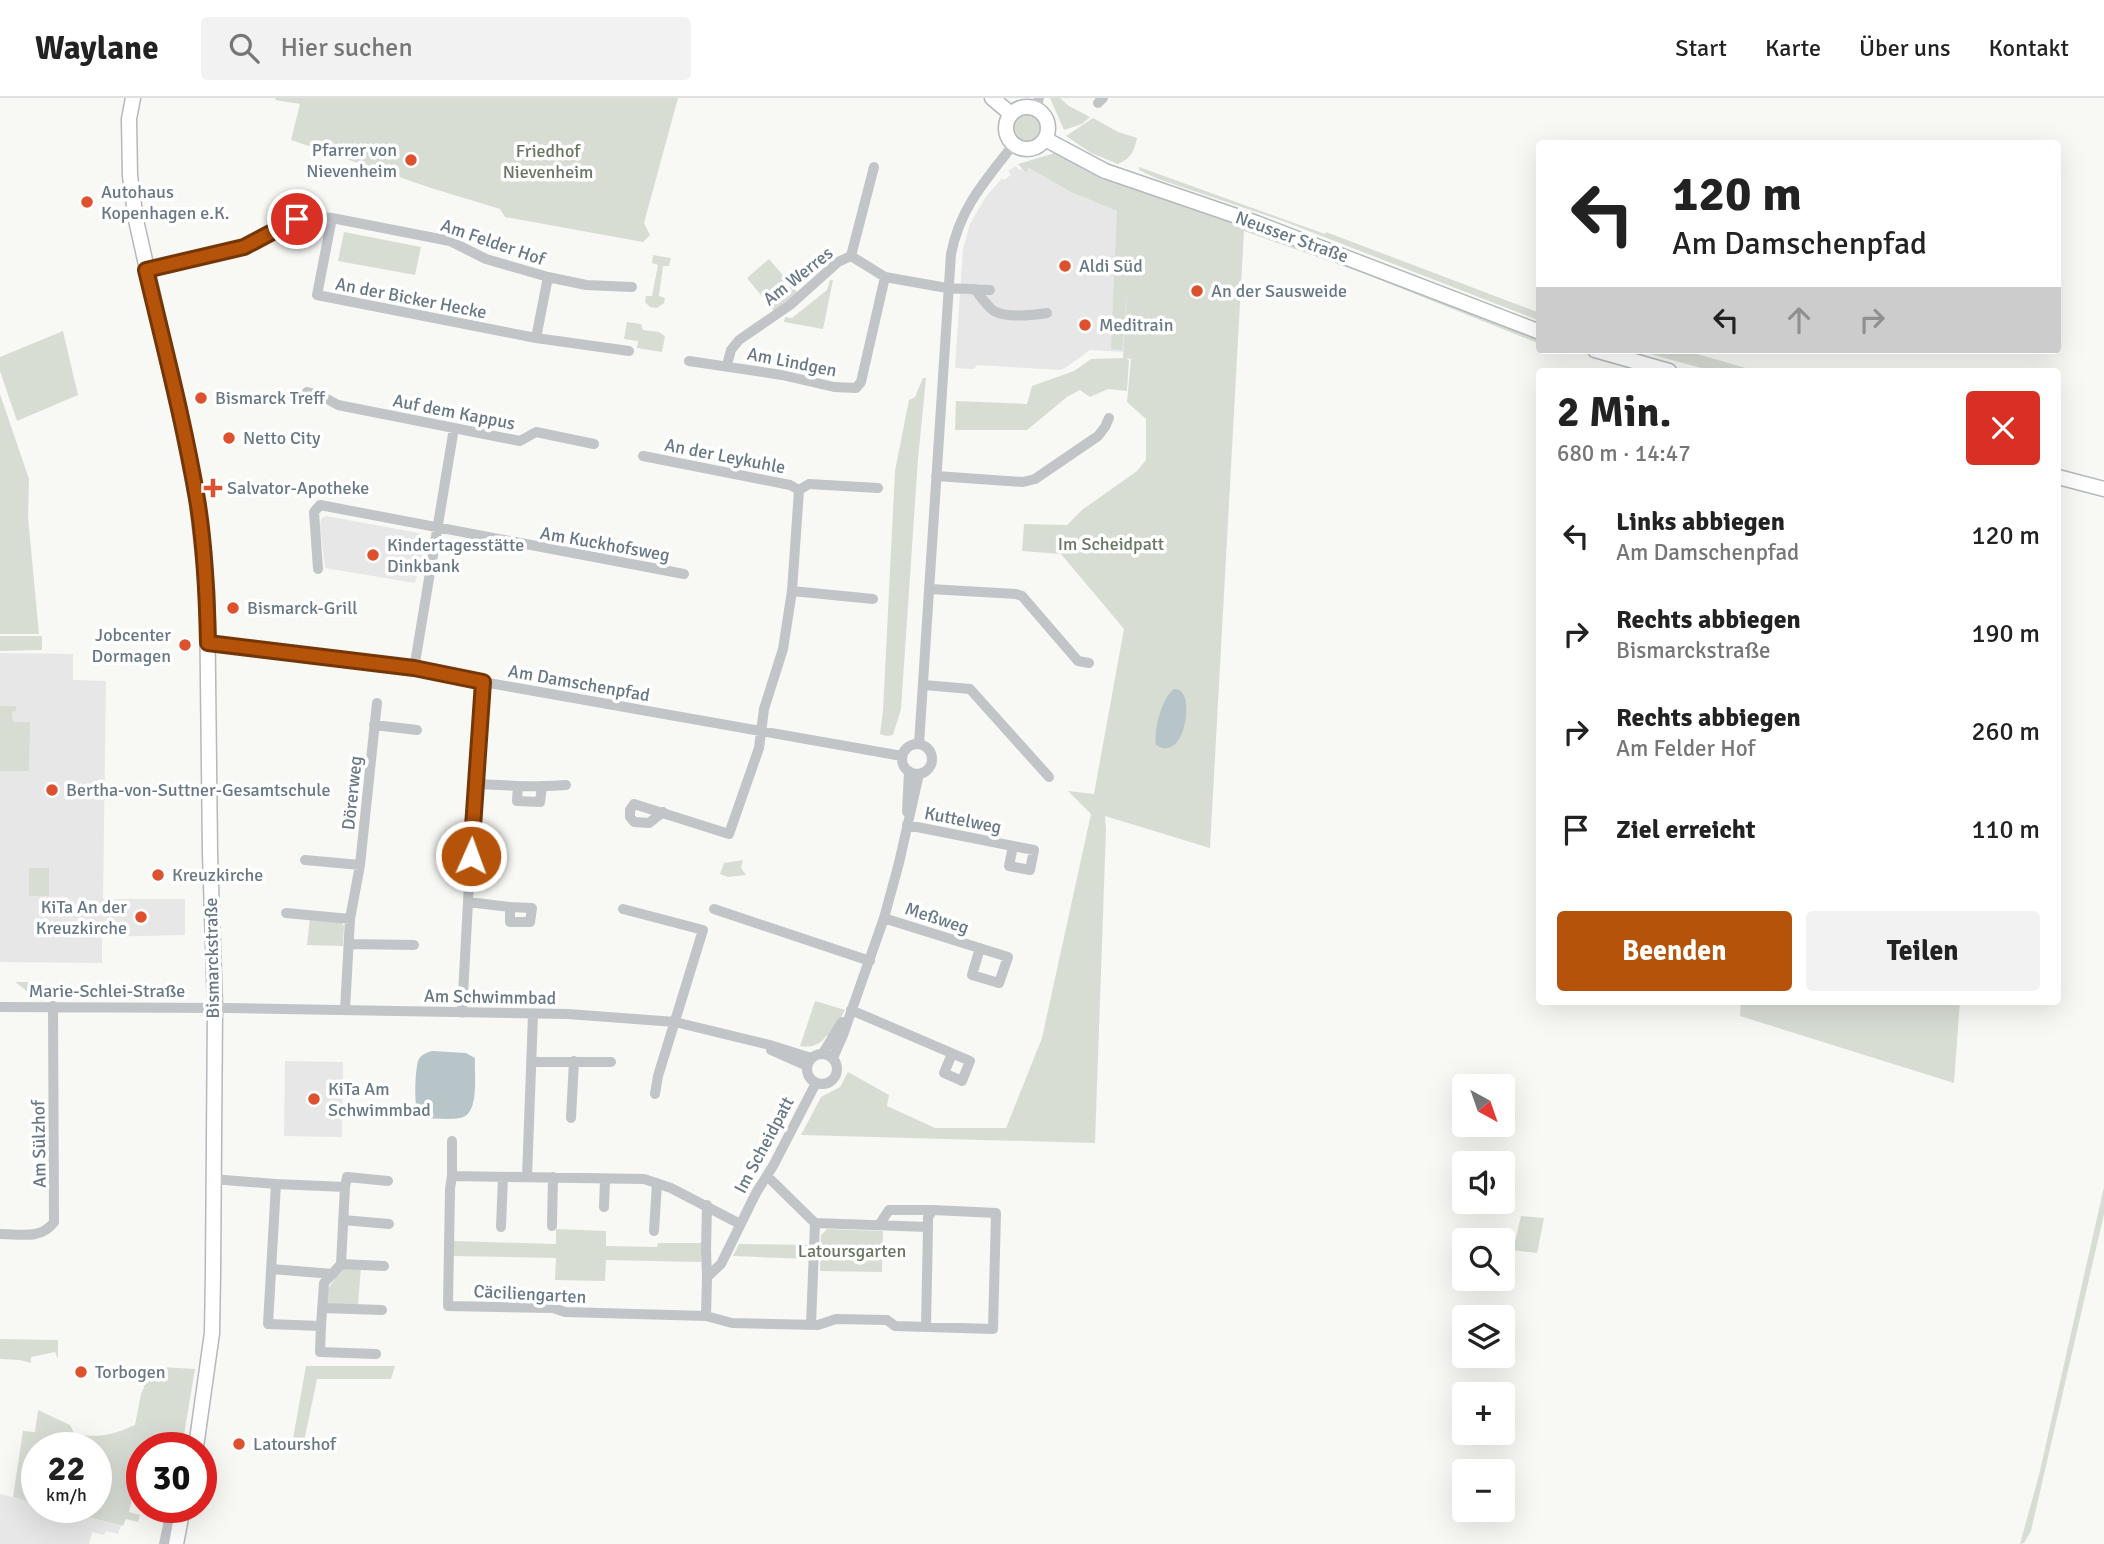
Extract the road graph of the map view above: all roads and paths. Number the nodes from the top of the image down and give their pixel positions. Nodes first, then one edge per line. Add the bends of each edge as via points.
1 (133, 98) edge
2 (992, 98) edge
3 (1037, 103) edge
4 (1011, 114) junction
5 (1045, 139) junction
6 (1013, 145) junction
7 (874, 167) dead end
8 (332, 218) junction
9 (850, 256) junction
10 (146, 270) junction
11 (885, 276) junction
12 (548, 277) junction
13 (632, 287) dead end
14 (947, 288) junction
15 (975, 289) junction
16 (990, 290) dead end
17 (1047, 313) dead end
18 (1536, 330) edge
19 (536, 338) junction
20 (629, 351) dead end
21 (1609, 354) edge
22 (689, 361) dead end
23 (727, 365) junction
24 (1658, 368) edge
25 (307, 392) dead end
26 (1110, 418) dead end
27 (454, 428) junction
28 (594, 444) dead end
29 (643, 456) dead end
30 (936, 476) junction
31 (2061, 478) edge
32 (878, 488) dead end
33 (2104, 489) edge
34 (799, 490) junction
35 (438, 528) junction
36 (318, 569) dead end
37 (684, 574) dead end
38 (930, 589) junction
39 (792, 591) junction
40 (873, 599) dead end
41 (208, 643) junction
42 (1089, 663) dead end
43 (414, 668) junction
44 (483, 682) junction
45 (924, 685) junction
46 (377, 703) dead end
47 (374, 725) junction
48 (417, 730) dead end
49 (761, 731) junction
50 (919, 744) junction
51 (902, 756) junction
52 (914, 773) junction
53 (1049, 777) dead end
54 (476, 784) junction
55 (566, 785) dead end
56 (518, 786) junction
57 (542, 788) junction
58 (663, 812) dead end
59 (908, 822) junction
60 (1013, 846) dead end
61 (305, 860) dead end
62 (360, 864) junction
63 (468, 902) junction
64 (510, 907) dead end
65 (623, 909) dead end
66 (714, 909) dead end
67 (286, 913) dead end
68 (884, 918) junction
69 (350, 919) junction
70 (349, 944) junction
71 (414, 944) dead end
72 (980, 948) dead end
73 (870, 961) junction
74 (53, 1006) junction
75 (0, 1007) edge
76 (215, 1007) junction
77 (345, 1010) junction
78 (850, 1010) junction
79 (462, 1013) junction
80 (533, 1014) junction
81 (675, 1022) junction
82 (952, 1054) dead end
83 (828, 1056) junction
84 (574, 1061) junction
85 (531, 1062) junction
86 (611, 1062) dead end
87 (809, 1062) junction
88 (816, 1083) junction
89 (655, 1094) dead end
90 (571, 1118) dead end
91 (452, 1141) dead end
92 (767, 1176) junction
93 (452, 1177) junction
94 (503, 1177) junction
95 (527, 1177) junction
96 (553, 1177) junction
97 (212, 1179) junction
98 (605, 1179) junction
99 (388, 1181) dead end
100 (657, 1183) junction
101 (276, 1184) junction
102 (345, 1187) junction
103 (707, 1205) junction
104 (604, 1207) dead end
105 (933, 1210) junction
106 (343, 1220) junction
107 (815, 1223) junction
108 (388, 1224) dead end
109 (740, 1224) junction
110 (552, 1226) dead end
111 (879, 1226) junction
112 (501, 1227) dead end
113 (928, 1227) junction
114 (654, 1231) dead end
115 (0, 1234) edge
116 (341, 1264) junction
117 (384, 1266) dead end
118 (271, 1269) junction
119 (333, 1274) junction
120 (707, 1277) junction
121 (322, 1308) junction
122 (382, 1310) dead end
123 (706, 1316) junction
124 (811, 1325) junction
125 (321, 1326) junction
126 (926, 1327) junction
127 (376, 1354) dead end
128 (198, 1432) edge
129 (172, 1523) edge
130 (178, 1523) edge
131 (172, 1541) edge

1 - 10 street, Bismarckstraße via 130,176
2 - 4 street
3 - 4 street
3 - 5 street via 1048,124
4 - 6 street via 1006,130
5 - 6 street via 1030,149
5 - 18 street, Neusser Straße via 1105,171
6 - 14 street, Im Scheidpatt via 962,215
7 - 9 street
8 - 10 street, Am Felder Hof via 297,219 244,247
8 - 12 street, Am Felder Hof via 450,242 486,259
8 - 19 street, An der Bicker Hecke via 317,295
9 - 11 street, Am Werres
9 - 23 street, Am Werres via 739,340
10 - 41 street, Bismarckstraße via 197,500
11 - 14 street, Am Werres
11 - 23 street, Am Lindgen via 862,382 856,388
12 - 13 street, Am Felder Hof
12 - 19 street
14 - 15 street
14 - 30 street, Im Scheidpatt
15 - 16 street
15 - 17 street via 1003,314
19 - 20 street, An der Bicker Hecke
21 - 24 street
22 - 23 street, Am Lindgen
25 - 27 street, Auf dem Kappus via 338,405
26 - 30 street via 1098,436 1035,479
27 - 28 street, Auf dem Kappus via 520,440 537,432
27 - 35 street
29 - 34 street, An der Leykuhle
30 - 38 street, Im Scheidpatt
31 - 33 street
32 - 34 street, An der Leykuhle via 808,484
34 - 39 street, An der Leykuhle
35 - 36 street, Am Kuckhofsweg via 320,505 314,512
35 - 37 street, Am Kuckhofsweg
35 - 43 street
38 - 42 street via 1022,596 1078,661
38 - 45 street, Im Scheidpatt
39 - 40 street
39 - 49 street, An der Leykuhle via 783,649
41 - 43 street, Am Damschenpfad
41 - 76 street, Bismarckstraße
43 - 44 street, Am Damschenpfad
44 - 49 street, Am Damschenpfad
44 - 54 street
45 - 50 street, Im Scheidpatt
45 - 53 street via 970,689
46 - 47 street, Dörerweg
47 - 48 street
47 - 62 street, Dörerweg
49 - 51 street, Am Damschenpfad
49 - 58 street, An der Leykuhle via 729,834
50 - 51 street via 910,746
50 - 52 street, Im Scheidpatt via 928,748 931,766
51 - 52 street, Im Scheidpatt via 903,765
52 - 59 street, Im Scheidpatt
54 - 56 street
54 - 63 street
55 - 57 street
56 - 57 street
56 - 57 street via 517,801 540,802
59 - 60 street, Kuttelweg
59 - 68 street, Im Scheidpatt
61 - 62 street
62 - 69 street, Dörerweg
63 - 64 street
63 - 79 street
65 - 81 street via 703,930
66 - 73 street
67 - 69 street
68 - 72 street, Meßweg
68 - 73 street, Im Scheidpatt
69 - 70 street, Dörerweg
70 - 71 street
70 - 77 street, Dörerweg
73 - 78 street, Im Scheidpatt
74 - 75 street, Marie-Schlei-Straße
74 - 76 street, Marie-Schlei-Straße
74 - 115 street, Am Sülzhof via 54,1222 40,1235
76 - 77 street, Am Schwimmbad
76 - 97 street, Bismarckstraße
77 - 79 street, Am Schwimmbad
78 - 82 street
78 - 83 street, Im Scheidpatt
79 - 80 street, Am Schwimmbad
80 - 81 street, Am Schwimmbad
80 - 85 street
81 - 87 street, Am Schwimmbad via 762,1044
81 - 89 street
83 - 87 street via 819,1054
83 - 88 street, Im Scheidpatt via 837,1067 835,1077
84 - 85 street
84 - 86 street
84 - 90 street
85 - 95 street
87 - 88 street via 809,1076
88 - 92 street, Im Scheidpatt
91 - 93 street
92 - 107 street
92 - 109 street, Im Scheidpatt
93 - 94 street
93 - 123 street, Cäciliengarten via 448,1306
94 - 95 street
94 - 112 street
95 - 96 street
96 - 98 street
96 - 110 street
97 - 101 street
97 - 128 street, Bismarckstraße via 212,1333
98 - 100 street
98 - 104 street
99 - 102 street via 347,1177
100 - 103 street
100 - 114 street
101 - 102 street
101 - 118 street
102 - 106 street
103 - 109 street
103 - 120 street
105 - 111 street via 889,1210
105 - 113 street
105 - 126 street via 996,1213 993,1329
106 - 108 street
106 - 116 street
107 - 111 street
107 - 124 street
109 - 120 street, Im Scheidpatt via 721,1264
111 - 113 street
113 - 126 street
116 - 117 street
116 - 119 street
118 - 119 street
118 - 125 street via 268,1324
119 - 121 street via 324,1283
120 - 123 street
121 - 122 street
121 - 125 street
123 - 124 street via 732,1323
124 - 126 street via 836,1319 887,1320 895,1326
125 - 127 street via 320,1352
129 - 131 street
130 - 131 street

